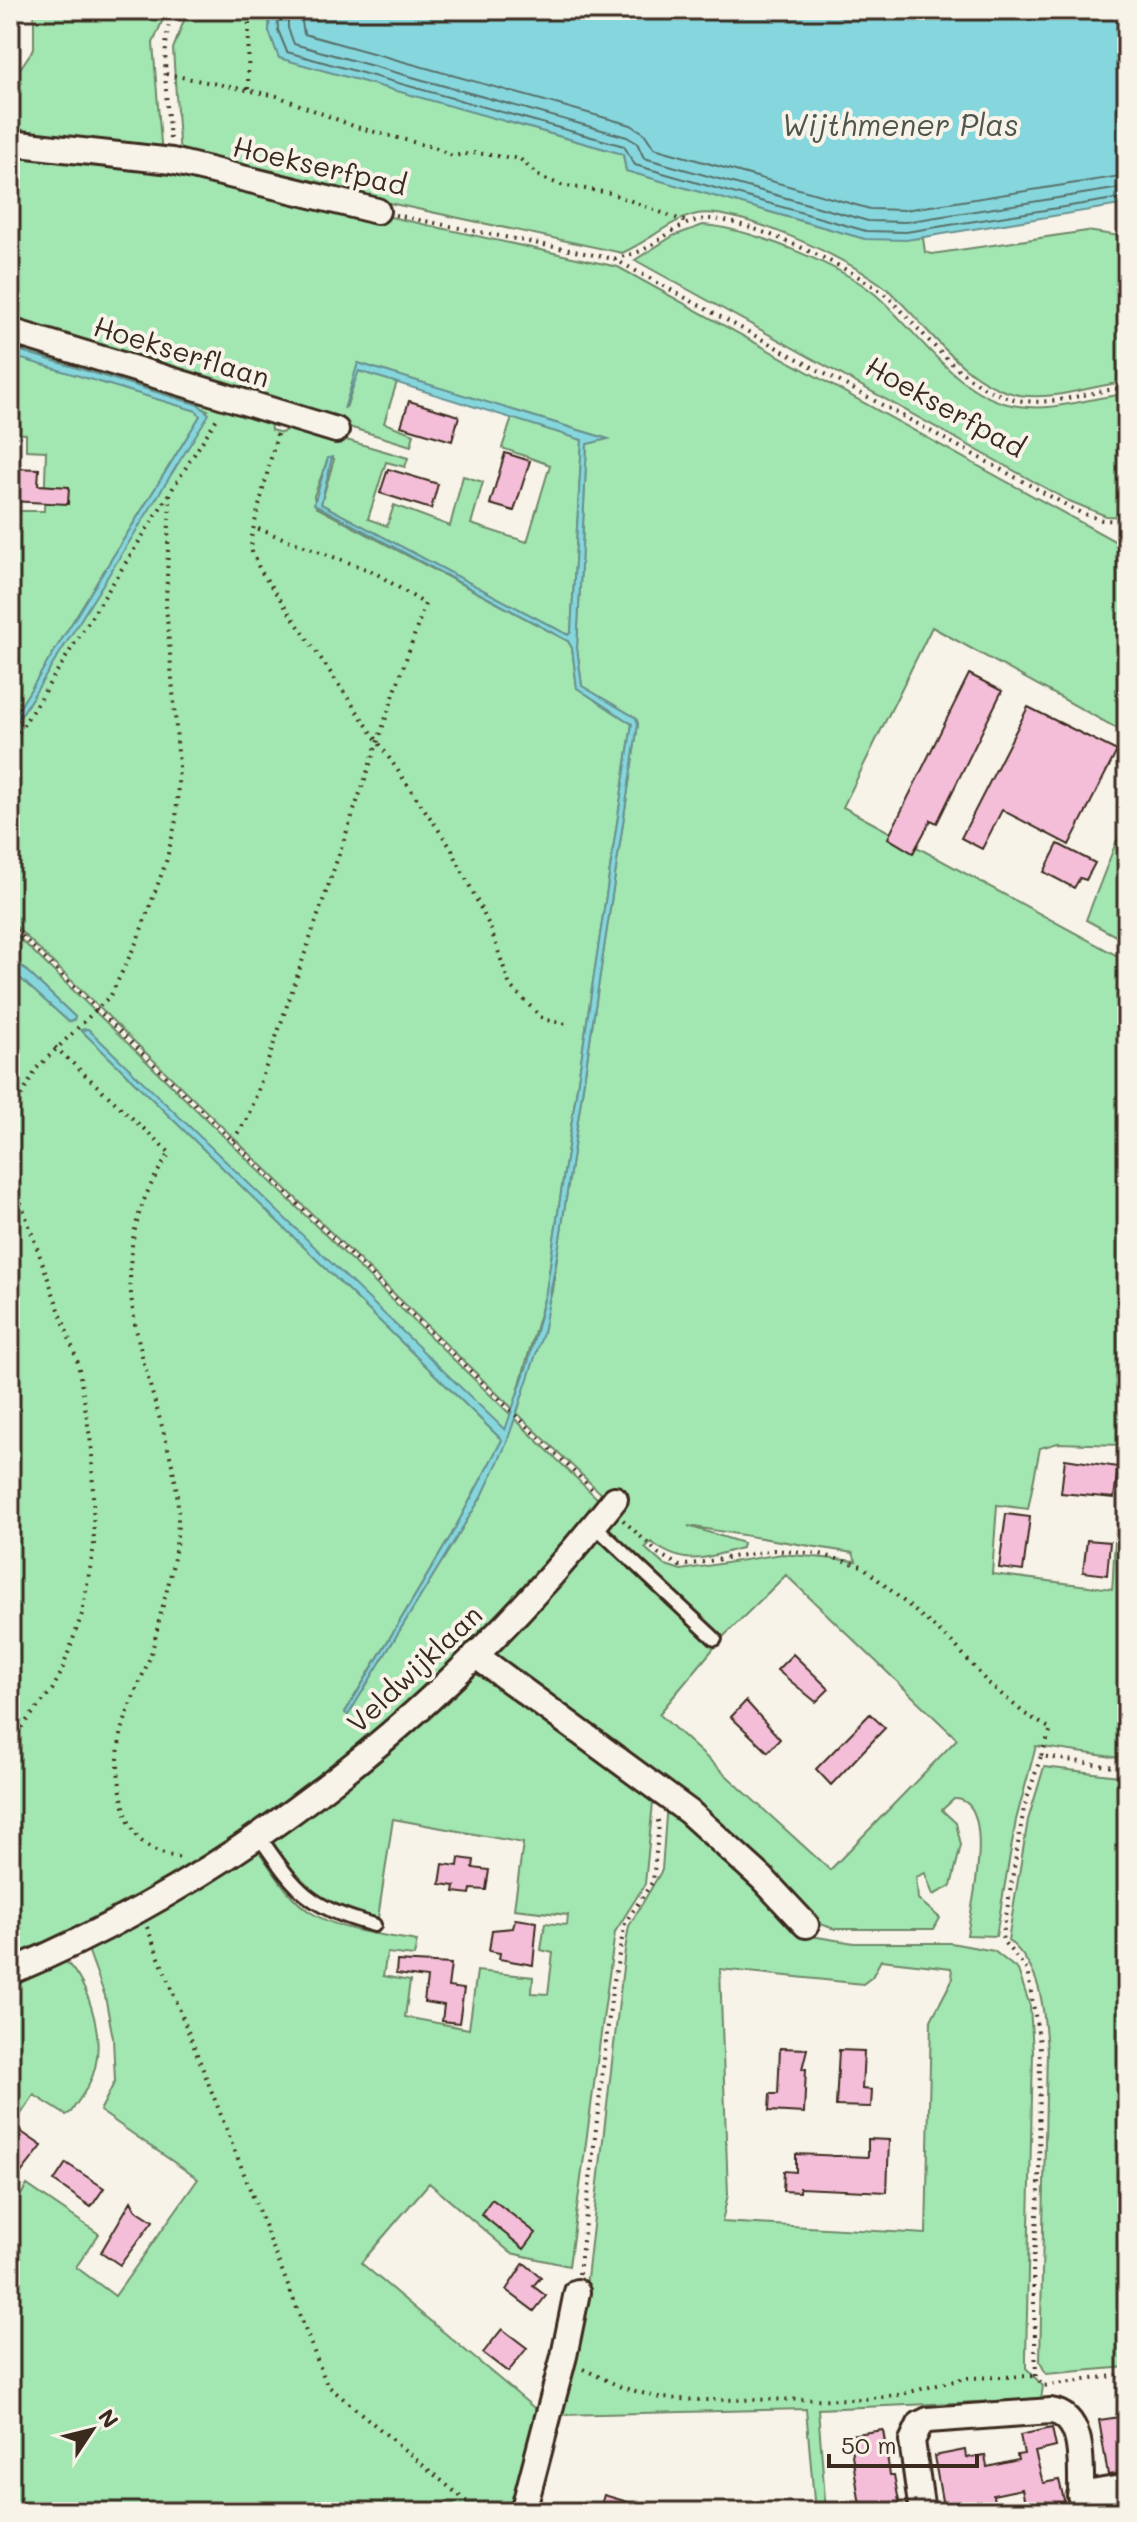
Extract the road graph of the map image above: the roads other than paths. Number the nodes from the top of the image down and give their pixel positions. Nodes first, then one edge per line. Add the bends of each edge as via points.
1 (10, 143) edge
2 (377, 211) road end
3 (10, 331) edge
4 (336, 430) dead end
5 (612, 1502) road end
6 (594, 1525) junction
7 (715, 1639) dead end
8 (475, 1655) junction
9 (258, 1835) junction
10 (374, 1925) dead end
11 (806, 1925) dead end
12 (10, 1972) edge
13 (577, 2292) road end
14 (1127, 2487) edge
15 (1081, 2504) edge
16 (523, 2512) edge
17 (922, 2512) edge

1 - 2 street, Hoekserfpad via 172,161
3 - 4 street, Hoekserflaan
5 - 6 street, Veldwijklaan
6 - 7 lane
6 - 8 street, Veldwijklaan via 551,1578
8 - 9 street, Veldwijklaan via 387,1737
8 - 11 street via 680,1804
9 - 10 lane via 306,1898
9 - 12 street, Veldwijklaan via 140,1908
13 - 16 street
14 - 15 street
15 - 17 street via 1077,2431 1059,2412 920,2424 912,2441

